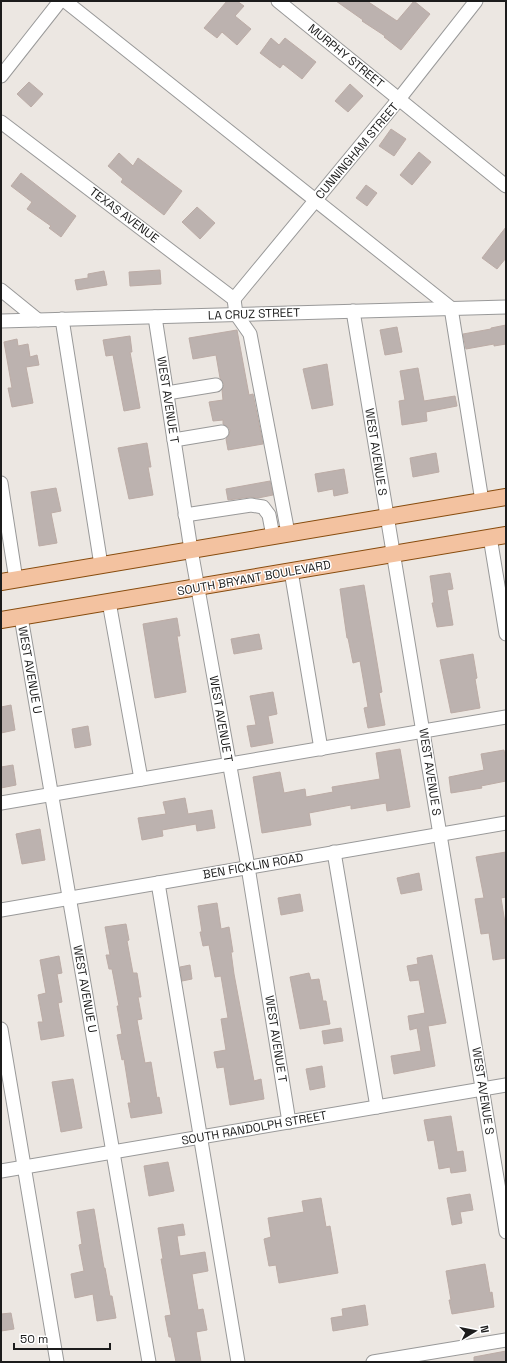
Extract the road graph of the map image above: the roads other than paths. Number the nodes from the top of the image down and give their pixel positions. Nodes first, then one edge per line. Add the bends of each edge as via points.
1 (60, 1) edge
2 (65, 1) edge
3 (278, 1) edge
4 (476, 1) edge
5 (1, 76) edge
6 (399, 99) junction
7 (1, 122) edge
8 (506, 186) edge
9 (315, 201) junction
10 (1, 290) edge
11 (234, 299) junction
12 (506, 307) edge
13 (451, 308) junction
14 (353, 311) junction
15 (236, 314) junction
16 (155, 316) junction
17 (62, 319) junction
18 (38, 320) junction
19 (1, 321) edge
20 (216, 385) dead end
21 (167, 393) junction
22 (222, 432) dead end
23 (174, 440) junction
24 (1, 483) edge
25 (506, 497) edge
26 (482, 501) junction
27 (185, 515) junction
28 (387, 516) junction
29 (280, 535) junction
30 (498, 536) edge
31 (191, 550) junction
32 (394, 554) junction
33 (101, 565) junction
34 (291, 571) junction
35 (8, 581) edge
36 (198, 587) junction
37 (109, 602) junction
38 (21, 617) junction
39 (1, 620) edge
40 (506, 634) edge
41 (506, 717) edge
42 (423, 731) junction
43 (320, 749) junction
44 (229, 764) junction
45 (141, 779) junction
46 (52, 794) junction
47 (1, 803) edge
48 (506, 823) edge
49 (440, 834) junction
50 (334, 852) junction
51 (248, 867) junction
52 (158, 883) junction
53 (70, 898) junction
54 (1, 910) edge
55 (1, 1029) edge
56 (506, 1085) edge
57 (482, 1089) junction
58 (378, 1107) junction
59 (289, 1122) junction
60 (200, 1137) junction
61 (113, 1152) junction
62 (24, 1167) junction
63 (1, 1171) edge
64 (506, 1232) edge
65 (506, 1340) edge
66 (420, 1358) edge
67 (57, 1362) edge
68 (149, 1362) edge
69 (238, 1362) edge
70 (372, 1362) edge

1 - 5 street
2 - 9 street
3 - 6 street, MURPHY STREET
4 - 6 street, CUNNINGHAM STREET
6 - 8 street, MURPHY STREET
6 - 9 street, CUNNINGHAM STREET
7 - 11 street, TEXAS AVENUE
9 - 11 street, CUNNINGHAM STREET
9 - 13 street
10 - 18 street
11 - 15 street
12 - 13 street, LA CRUZ STREET
13 - 14 street, LA CRUZ STREET
13 - 26 street
14 - 15 street, LA CRUZ STREET
14 - 28 street, WEST AVENUE S
15 - 16 street, LA CRUZ STREET
15 - 29 street via 250,334
16 - 17 street, LA CRUZ STREET
16 - 21 street, WEST AVENUE T
17 - 18 street, LA CRUZ STREET
17 - 33 street
18 - 19 street, LA CRUZ STREET
20 - 21 street
21 - 23 street, WEST AVENUE T
22 - 23 street
23 - 27 street, WEST AVENUE T
24 - 35 street
25 - 26 main road
26 - 28 main road
27 - 29 street via 251,505 264,507
27 - 31 street, WEST AVENUE T
28 - 29 main road
28 - 32 street, WEST AVENUE S
29 - 31 main road
30 - 32 main road, SOUTH BRYANT BOULEVARD
30 - 40 street
31 - 33 main road
31 - 36 street, WEST AVENUE T
32 - 34 main road, SOUTH BRYANT BOULEVARD
32 - 42 street, WEST AVENUE S
33 - 35 main road
34 - 36 main road, SOUTH BRYANT BOULEVARD
34 - 43 street
36 - 37 main road, SOUTH BRYANT BOULEVARD
36 - 44 street, WEST AVENUE T
37 - 38 main road, SOUTH BRYANT BOULEVARD
37 - 45 street
38 - 39 main road, SOUTH BRYANT BOULEVARD
38 - 46 street, WEST AVENUE U
41 - 42 street
42 - 43 street
42 - 49 street, WEST AVENUE S
43 - 44 street
44 - 45 street
44 - 51 street, WEST AVENUE T
45 - 46 street
46 - 47 street
46 - 53 street, WEST AVENUE U
48 - 49 street, BEN FICKLIN ROAD
49 - 50 street, BEN FICKLIN ROAD
49 - 57 street, WEST AVENUE S
50 - 51 street, BEN FICKLIN ROAD
50 - 58 street
51 - 52 street, BEN FICKLIN ROAD
51 - 59 street, WEST AVENUE T
52 - 53 street, BEN FICKLIN ROAD
52 - 60 street
53 - 54 street, BEN FICKLIN ROAD
53 - 61 street, WEST AVENUE U
55 - 62 street
56 - 57 street, SOUTH RANDOLPH STREET
57 - 58 street, SOUTH RANDOLPH STREET
57 - 64 street, WEST AVENUE S
58 - 59 street, SOUTH RANDOLPH STREET
59 - 60 street, SOUTH RANDOLPH STREET
60 - 61 street, SOUTH RANDOLPH STREET
60 - 69 street
61 - 62 street, SOUTH RANDOLPH STREET
61 - 68 street, WEST AVENUE U
62 - 63 street, SOUTH RANDOLPH STREET
62 - 67 street
65 - 66 street
66 - 70 street

